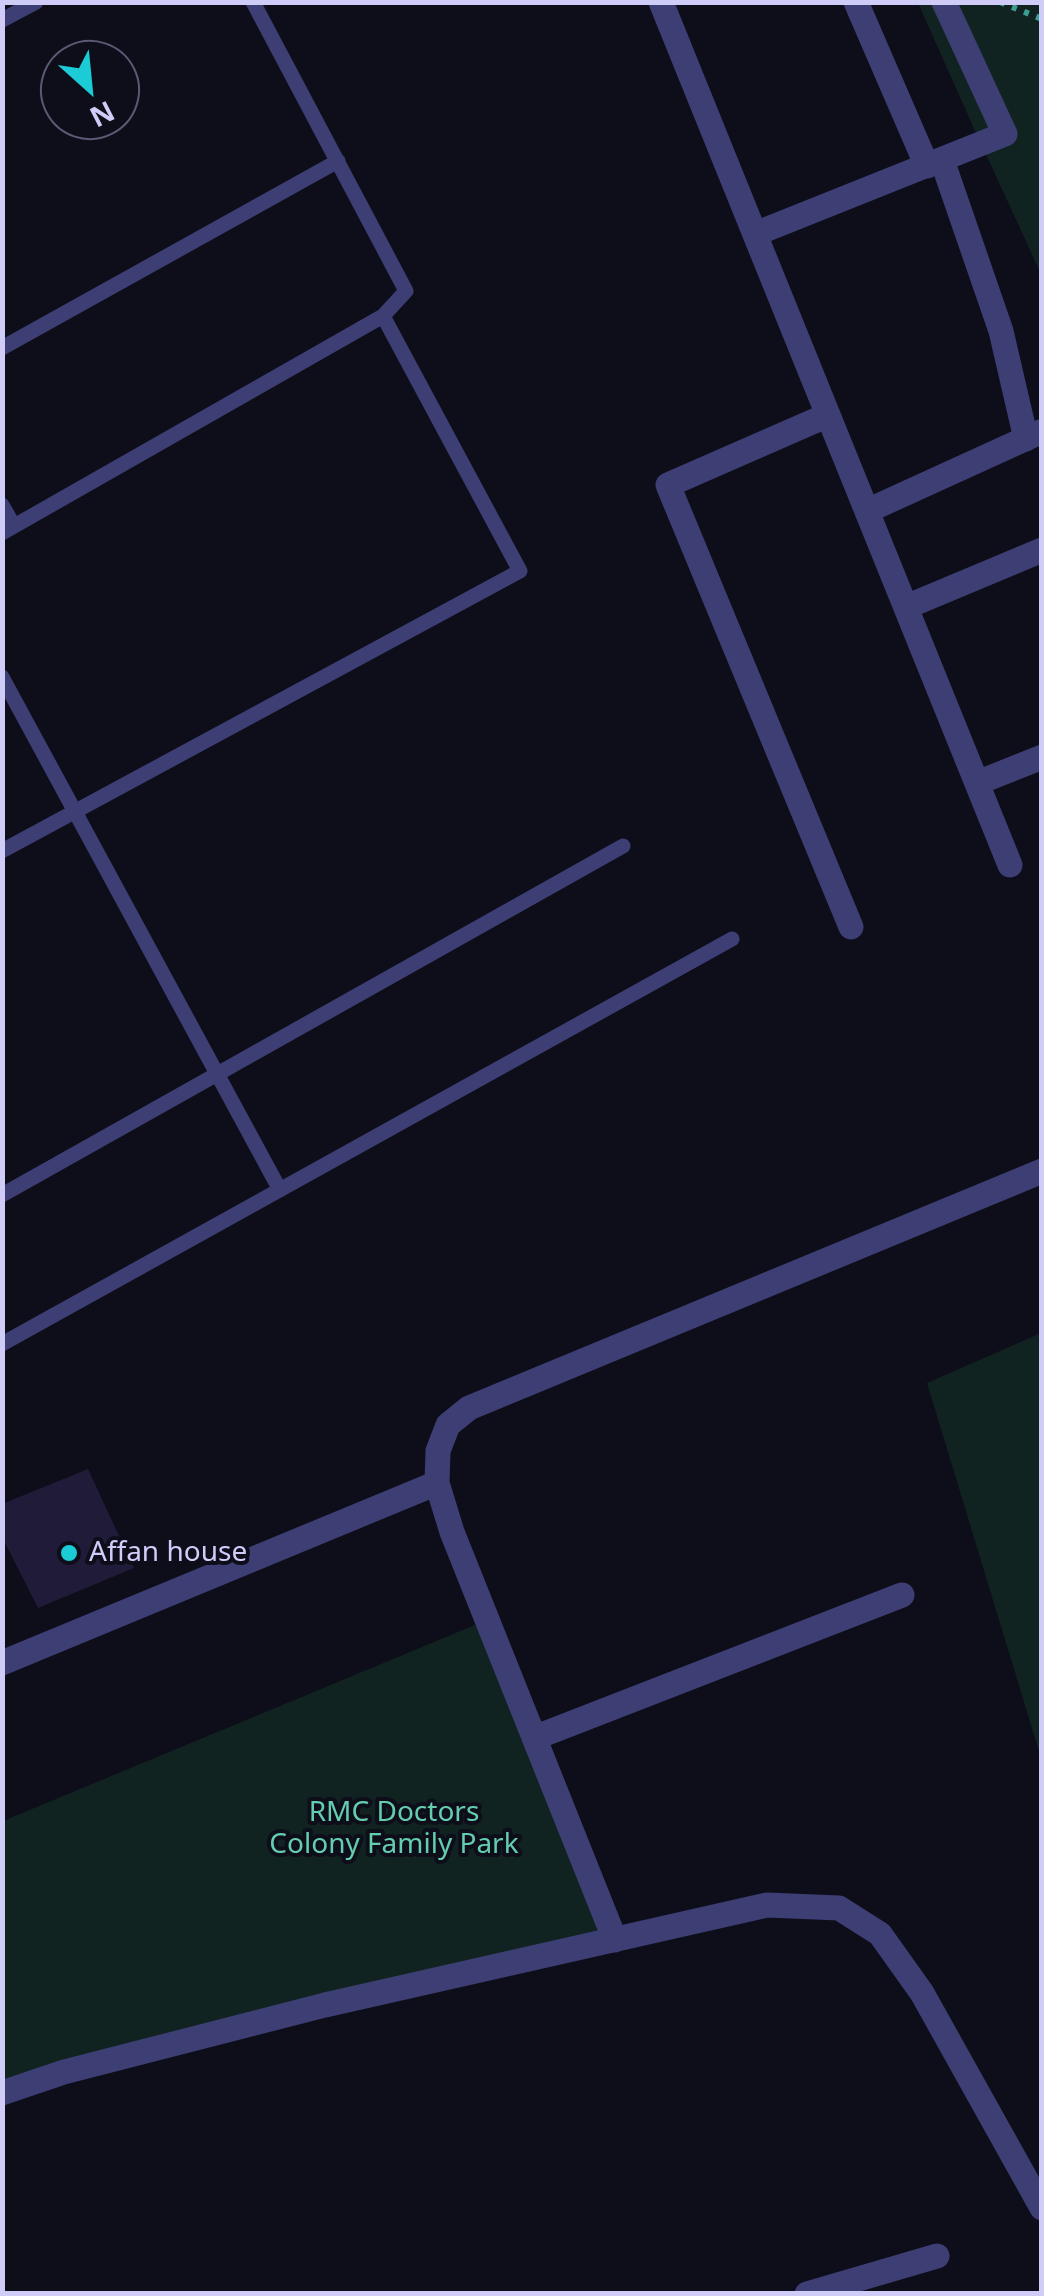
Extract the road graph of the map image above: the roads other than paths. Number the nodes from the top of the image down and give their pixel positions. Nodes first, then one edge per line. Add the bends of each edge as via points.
1 (36, 2) edge
2 (253, 2) edge
3 (661, 2) edge
4 (856, 2) edge
5 (944, 2) edge
6 (2, 20) edge
7 (338, 161) junction
8 (934, 163) junction
9 (755, 234) junction
10 (383, 316) junction
11 (2, 348) edge
12 (828, 415) junction
13 (1034, 435) edge
14 (2, 505) edge
15 (867, 511) junction
16 (8, 529) edge
17 (1042, 550) edge
18 (906, 607) junction
19 (2, 676) edge
20 (1042, 757) edge
21 (977, 783) junction
22 (75, 810) junction
23 (623, 846) dead end
24 (2, 851) edge
25 (1010, 865) dead end
26 (851, 927) dead end
27 (732, 939) dead end
28 (218, 1074) junction
29 (1042, 1170) edge
30 (280, 1190) junction
31 (2, 1196) edge
32 (2, 1344) edge
33 (437, 1482) junction
34 (902, 1595) dead end
35 (2, 1662) edge
36 (534, 1738) junction
37 (615, 1940) junction
38 (2, 2093) edge
39 (1042, 2208) edge
40 (937, 2256) dead end
41 (807, 2294) edge

1 - 6 lane
2 - 7 lane
3 - 9 street
4 - 8 street
5 - 8 street via 1004,134
7 - 10 lane via 406,290
7 - 11 lane
8 - 9 street
8 - 13 street
9 - 12 street
10 - 16 lane
10 - 22 lane via 520,570
12 - 15 street
12 - 26 street via 668,485
13 - 15 street
14 - 16 lane
15 - 18 street
17 - 18 street
18 - 21 street
19 - 22 lane
20 - 21 street
21 - 25 street
22 - 24 lane
22 - 28 lane
23 - 28 lane
27 - 30 lane
28 - 30 lane
28 - 31 lane
29 - 33 street via 469,1408 448,1424
30 - 32 lane
33 - 35 street
33 - 36 street
34 - 36 street
36 - 37 street
37 - 38 street via 325,2006
37 - 39 street via 767,1905 839,1908 880,1934 922,1993
40 - 41 street

